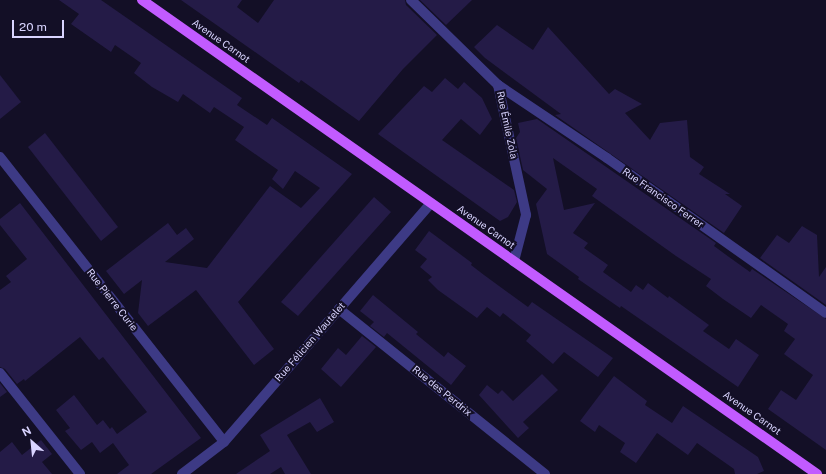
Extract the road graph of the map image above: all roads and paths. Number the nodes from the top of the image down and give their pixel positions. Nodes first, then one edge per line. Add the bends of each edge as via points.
1 (142, 0) edge
2 (411, 0) edge
3 (498, 85) junction
4 (0, 157) edge
5 (431, 203) junction
6 (514, 261) junction
7 (339, 309) junction
8 (826, 313) edge
9 (0, 373) edge
10 (224, 442) junction
11 (80, 474) edge
12 (182, 474) edge
13 (546, 474) edge
14 (817, 474) edge

1 - 5 main road, Avenue Carnot
2 - 3 street, Rue Émile Zola
3 - 6 street, Rue Émile Zola via 526,216
3 - 8 street, Rue Francisco Ferrer via 614,163
4 - 10 street, Rue Pierre Curie
5 - 6 main road, Avenue Carnot
5 - 7 street, Rue Félicien Wautelet
6 - 14 main road, Avenue Carnot
7 - 10 street, Rue Félicien Wautelet
7 - 13 street, Rue des Perdrix
9 - 11 street
10 - 12 street, Rue Félicien Wautelet

